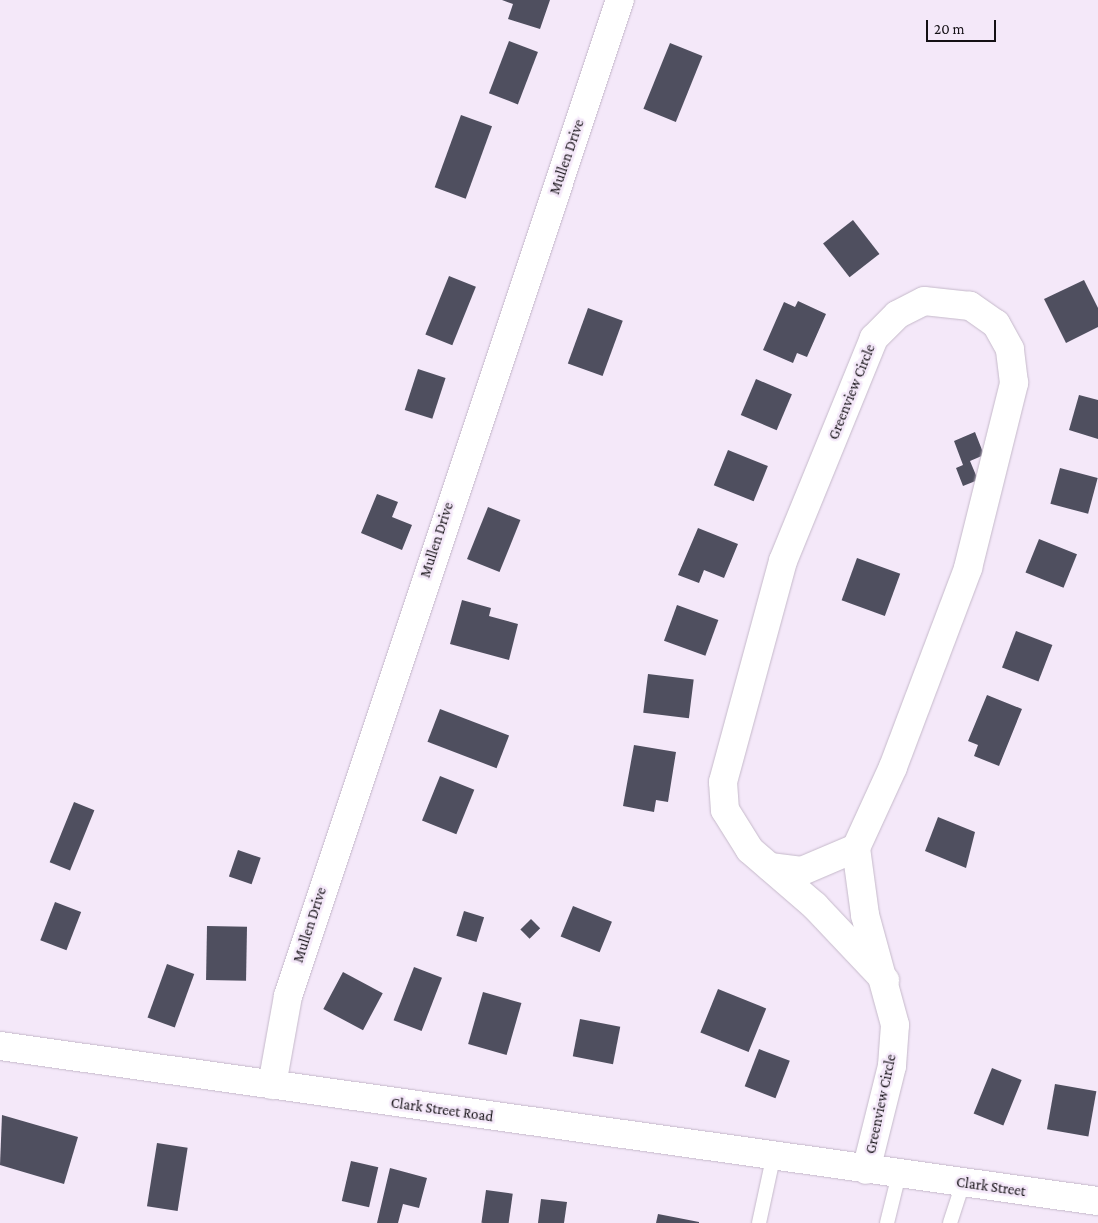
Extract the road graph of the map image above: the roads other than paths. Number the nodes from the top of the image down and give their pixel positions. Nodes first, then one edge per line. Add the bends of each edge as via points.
1 (620, 0) edge
2 (856, 848) junction
3 (770, 867) junction
4 (885, 980) junction
5 (0, 1046) edge
6 (272, 1085) junction
7 (773, 1158) junction
8 (883, 1172) junction
9 (963, 1183) junction
10 (1098, 1201) edge
11 (759, 1223) edge
12 (887, 1223) edge
13 (950, 1223) edge

1 - 6 street, Mullen Drive via 288,996
2 - 3 street via 802,871
2 - 3 street, Greenview Circle via 893,767 968,568 1014,383 1010,349 996,324 970,306 952,301 924,301 897,315 874,338 783,561 723,782 725,810 732,828
2 - 4 street, Greenview Circle via 865,915
3 - 4 street, Greenview Circle via 815,906
4 - 8 street, Greenview Circle via 895,1025
5 - 6 street, Clark Street Road
6 - 7 street, Clark Street Road
7 - 8 street, Clark Street Road
7 - 11 lane
8 - 9 street, Clark Street
8 - 12 lane
9 - 10 street, Clark Street
9 - 13 lane

